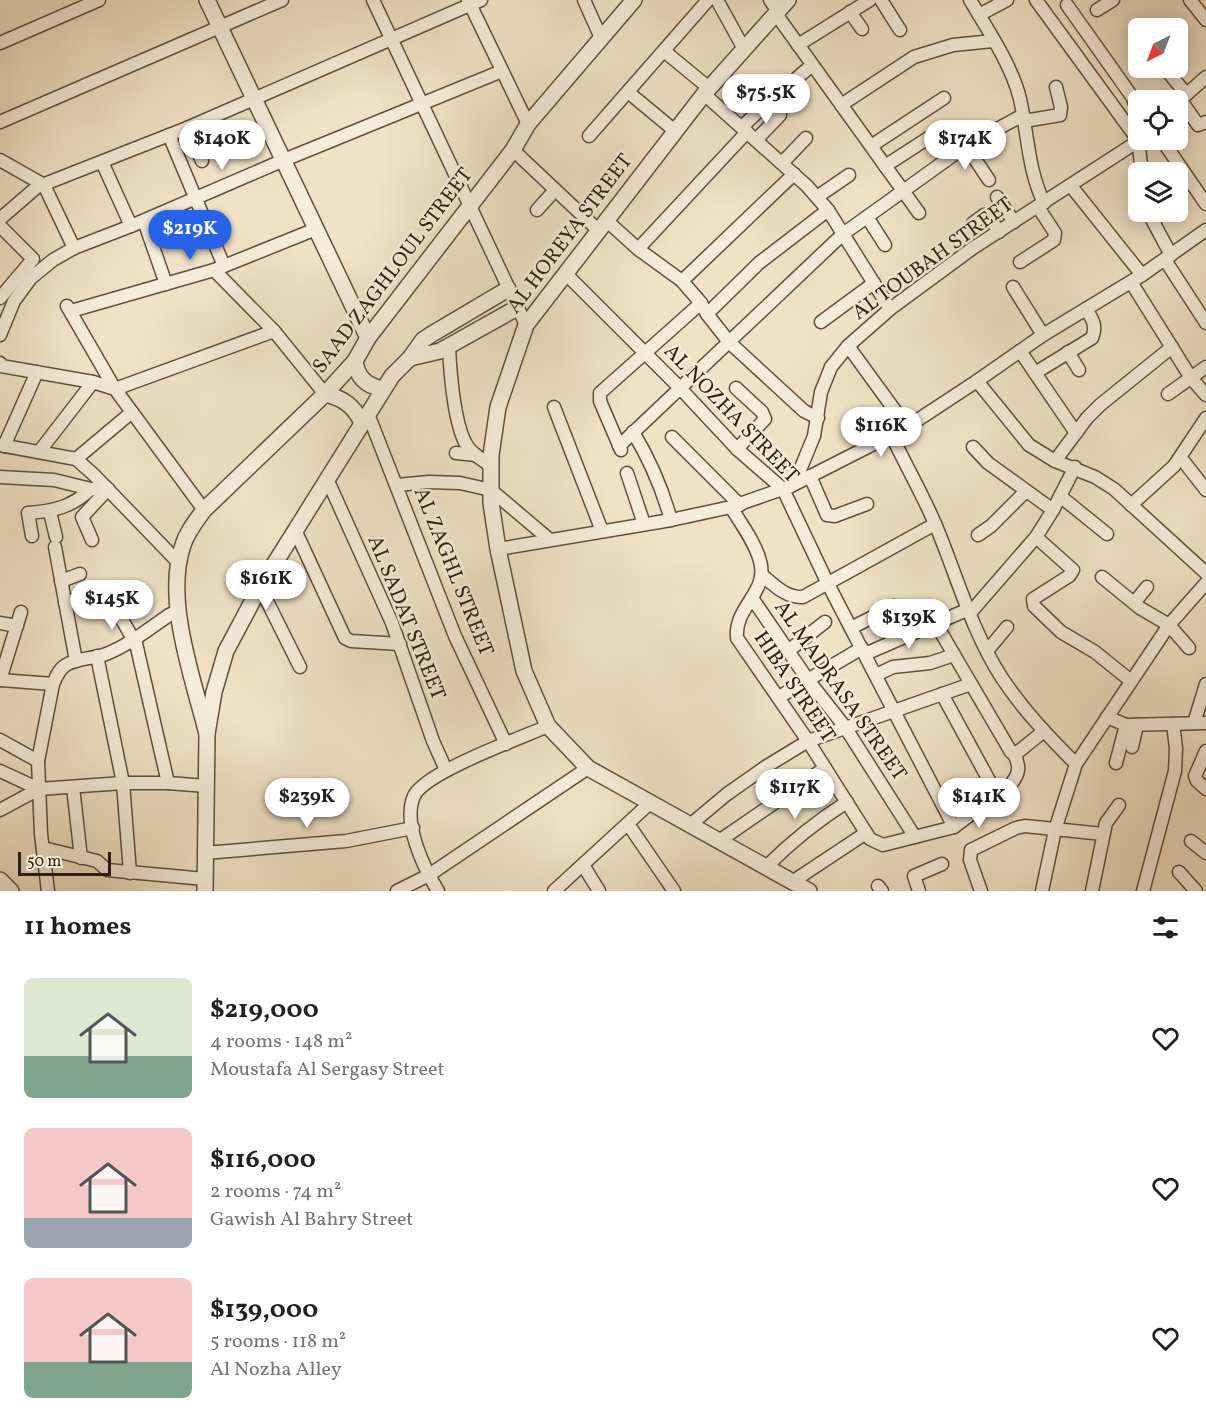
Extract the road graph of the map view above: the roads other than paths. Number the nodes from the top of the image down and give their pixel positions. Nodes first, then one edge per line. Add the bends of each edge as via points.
1 (99, 0) edge
2 (207, 0) edge
3 (282, 0) edge
4 (373, 0) edge
5 (584, 0) edge
6 (634, 0) edge
7 (708, 0) edge
8 (717, 0) edge
9 (870, 0) edge
10 (880, 0) edge
11 (970, 0) edge
12 (1008, 0) edge
13 (1036, 0) edge
14 (1113, 0) edge
15 (473, 2) edge
16 (1197, 2) edge
17 (1066, 5) dead end
18 (778, 6) edge
19 (1097, 10) dead end
20 (850, 12) junction
21 (979, 15) junction
22 (1206, 20) edge
23 (219, 27) junction
24 (862, 29) dead end
25 (900, 30) dead end
26 (392, 38) junction
27 (601, 38) junction
28 (993, 41) junction
29 (0, 44) edge
30 (798, 45) junction
31 (744, 49) junction
32 (664, 51) junction
33 (812, 65) junction
34 (502, 71) junction
35 (1206, 77) edge
36 (797, 78) dead end
37 (1056, 87) dead end
38 (707, 91) junction
39 (1128, 91) edge
40 (628, 92) junction
41 (1188, 92) edge
42 (254, 98) junction
43 (944, 98) dead end
44 (768, 102) dead end
45 (423, 104) junction
46 (841, 105) junction
47 (1188, 109) edge
48 (780, 115) dead end
49 (1023, 118) junction
50 (0, 122) edge
51 (1206, 122) edge
52 (528, 124) junction
53 (1128, 125) edge
54 (187, 128) junction
55 (675, 131) junction
56 (748, 133) junction
57 (936, 133) dead end
58 (170, 135) junction
59 (590, 136) dead end
60 (806, 138) dead end
61 (871, 146) junction
62 (966, 146) junction
63 (1128, 147) edge
64 (513, 150) junction
65 (1169, 150) edge
66 (284, 160) junction
67 (0, 161) edge
68 (202, 161) dead end
69 (102, 162) junction
70 (782, 163) junction
71 (885, 166) junction
72 (794, 174) junction
73 (849, 175) dead end
74 (989, 180) dead end
75 (44, 185) junction
76 (1071, 186) junction
77 (555, 190) junction
78 (903, 191) junction
79 (817, 197) junction
80 (997, 197) dead end
81 (197, 199) junction
82 (1206, 204) edge
83 (469, 205) junction
84 (1041, 205) junction
85 (537, 210) dead end
86 (828, 210) junction
87 (919, 213) dead end
88 (867, 217) junction
89 (0, 219) edge
90 (144, 221) junction
91 (1014, 222) junction
92 (1152, 222) edge
93 (973, 223) dead end
94 (602, 225) junction
95 (0, 226) edge
96 (131, 226) junction
97 (316, 229) junction
98 (1206, 230) edge
99 (999, 232) junction
100 (843, 234) junction
101 (885, 244) dead end
102 (74, 248) junction
103 (638, 249) junction
104 (1168, 258) junction
105 (1020, 262) dead end
106 (219, 268) junction
107 (565, 273) junction
108 (1136, 279) junction
109 (682, 281) junction
110 (874, 283) junction
111 (166, 284) junction
112 (1013, 287) dead end
113 (508, 289) junction
114 (2, 291) edge
115 (517, 308) junction
116 (704, 308) junction
117 (890, 309) junction
118 (1086, 309) junction
119 (821, 322) dead end
120 (1206, 323) edge
121 (526, 325) junction
122 (274, 331) junction
123 (0, 335) edge
124 (1043, 335) junction
125 (368, 339) junction
126 (729, 342) junction
127 (449, 346) junction
128 (848, 346) junction
129 (1172, 347) junction
130 (1020, 351) junction
131 (1068, 352) junction
132 (645, 353) junction
133 (410, 358) junction
134 (355, 360) junction
135 (0, 366) edge
136 (1206, 367) edge
137 (1079, 370) dead end
138 (37, 372) junction
139 (1035, 373) junction
140 (1191, 378) junction
141 (977, 381) junction
142 (93, 382) junction
143 (680, 388) junction
144 (736, 388) dead end
145 (115, 389) junction
146 (383, 389) junction
147 (325, 394) junction
148 (1168, 394) dead end
149 (1206, 395) edge
150 (554, 407) dead end
151 (132, 412) junction
152 (818, 418) junction
153 (1206, 418) edge
154 (365, 419) junction
155 (907, 427) junction
156 (633, 432) junction
157 (1076, 433) junction
158 (892, 436) junction
159 (672, 437) dead end
160 (2, 445) edge
161 (973, 447) dead end
162 (737, 449) junction
163 (39, 452) junction
164 (456, 453) dead end
165 (476, 455) junction
166 (1181, 458) junction
167 (76, 459) junction
168 (1055, 461) junction
169 (491, 466) junction
170 (1074, 467) junction
171 (627, 473) dead end
172 (810, 476) junction
173 (0, 477) edge
174 (328, 481) junction
175 (397, 485) junction
176 (787, 487) junction
177 (91, 489) junction
178 (108, 489) junction
179 (491, 490) junction
180 (1206, 490) edge
181 (1026, 491) junction
182 (1060, 496) junction
183 (867, 504) dead end
184 (1131, 505) junction
185 (735, 506) junction
186 (204, 510) junction
187 (1053, 510) junction
188 (50, 512) junction
189 (671, 520) junction
190 (644, 524) junction
191 (935, 524) junction
192 (602, 531) junction
193 (296, 532) junction
194 (1107, 534) dead end
195 (978, 535) dead end
196 (32, 536) dead end
197 (1036, 537) junction
198 (92, 540) dead end
199 (550, 540) junction
200 (498, 549) junction
201 (178, 562) junction
202 (1206, 573) edge
203 (80, 574) dead end
204 (762, 575) junction
205 (1102, 577) dead end
206 (61, 581) junction
207 (1206, 583) edge
208 (828, 584) junction
209 (260, 587) junction
210 (1147, 587) dead end
211 (97, 592) dead end
212 (752, 598) junction
213 (65, 603) junction
214 (1134, 603) junction
215 (894, 606) dead end
216 (116, 609) dead end
217 (177, 611) junction
218 (970, 611) junction
219 (21, 612) dead end
220 (0, 622) edge
221 (825, 622) dead end
222 (936, 624) junction
223 (1168, 625) junction
224 (17, 626) junction
225 (1006, 627) dead end
226 (851, 628) junction
227 (134, 639) junction
228 (400, 644) junction
229 (1189, 648) dead end
230 (788, 651) junction
231 (863, 651) junction
232 (987, 651) junction
233 (954, 655) junction
234 (97, 656) junction
235 (76, 661) junction
236 (300, 667) dead end
237 (876, 675) junction
238 (0, 680) edge
239 (808, 680) junction
240 (1131, 681) junction
241 (53, 684) junction
242 (971, 684) junction
243 (1206, 684) edge
244 (942, 694) junction
245 (779, 697) junction
246 (895, 710) junction
247 (1107, 717) junction
248 (1200, 723) edge
249 (1173, 724) junction
250 (1132, 725) junction
251 (548, 726) junction
252 (845, 727) junction
253 (1044, 731) junction
254 (207, 734) junction
255 (0, 740) edge
256 (808, 741) junction
257 (506, 744) junction
258 (1132, 747) dead end
259 (1206, 751) edge
260 (1014, 754) junction
261 (38, 761) junction
262 (1116, 763) dead end
263 (1076, 764) junction
264 (588, 768) junction
265 (825, 768) junction
266 (446, 770) junction
267 (0, 771) edge
268 (123, 783) junction
269 (168, 783) junction
270 (206, 786) junction
271 (74, 787) junction
272 (39, 789) junction
273 (1206, 789) edge
274 (997, 795) junction
275 (847, 802) junction
276 (650, 803) junction
277 (1119, 805) dead end
278 (0, 810) edge
279 (628, 824) junction
280 (690, 825) junction
281 (954, 827) junction
282 (412, 828) junction
283 (141, 829) dead end
284 (127, 830) junction
285 (1055, 830) junction
286 (866, 833) junction
287 (1103, 834) junction
288 (915, 837) junction
289 (719, 841) junction
290 (1191, 841) dead end
291 (43, 848) junction
292 (205, 853) junction
293 (1206, 853) edge
294 (81, 858) junction
295 (942, 864) dead end
296 (583, 866) junction
297 (766, 867) junction
298 (1179, 872) dead end
299 (130, 873) junction
300 (429, 875) junction
301 (792, 882) junction
302 (205, 885) edge
303 (48, 891) edge
304 (397, 891) edge
305 (438, 891) edge
306 (554, 891) edge
307 (599, 891) edge
308 (674, 891) edge
309 (808, 891) edge
310 (920, 891) edge
311 (981, 891) edge
312 (1042, 891) edge
313 (1092, 891) edge
314 (1143, 891) edge
315 (1196, 891) edge

1 - 29 street
2 - 23 street
3 - 23 street
4 - 26 street
5 - 27 street
6 - 27 street, SAAD ZAGHLOUL STREET
7 - 32 street
8 - 31 street
9 - 20 street
10 - 25 street
11 - 21 street
12 - 21 street
13 - 53 street
14 - 19 street
15 - 26 street
15 - 34 street
16 - 22 street
17 - 39 street
18 - 30 street
18 - 31 street, AL HOREYA STREET
20 - 24 street
20 - 30 street
21 - 28 street
23 - 42 street
23 - 50 street
26 - 42 street
26 - 45 street
27 - 52 street, SAAD ZAGHLOUL STREET
28 - 46 street via 953,45 914,57
28 - 49 street via 1016,83
30 - 33 street
31 - 38 street, AL HOREYA STREET
32 - 38 street
32 - 40 street
33 - 36 street
33 - 46 street
34 - 45 street
34 - 52 street
35 - 41 street
37 - 49 street via 1060,115
38 - 55 street, AL HOREYA STREET
38 - 56 street
40 - 55 street
40 - 59 street
42 - 54 street
42 - 66 street
43 - 61 street
44 - 56 street
45 - 66 street
45 - 83 street
46 - 61 street
47 - 51 street via 1198,125
48 - 56 street
49 - 62 street
49 - 84 street
52 - 64 street, SAAD ZAGHLOUL STREET
54 - 58 street
54 - 68 street
55 - 94 street, AL HOREYA STREET
56 - 70 street
56 - 103 street
57 - 71 street
58 - 69 street
58 - 81 street
60 - 70 street
61 - 71 street
62 - 74 street
62 - 78 street
63 - 76 street, AL TOUBAH STREET
64 - 77 street
64 - 83 street, SAAD ZAGHLOUL STREET
65 - 82 street
66 - 81 street
66 - 97 street
67 - 75 street
69 - 75 street
69 - 96 street
70 - 72 street
71 - 78 street
72 - 79 street
72 - 109 street
73 - 79 street
75 - 89 street via 29,191
75 - 102 street
76 - 84 street, AL TOUBAH STREET
76 - 108 street
77 - 85 street
77 - 94 street
78 - 87 street
78 - 88 street
79 - 86 street
80 - 91 street
81 - 90 street
81 - 106 street
83 - 113 street
83 - 125 street, SAAD ZAGHLOUL STREET
84 - 91 street, AL TOUBAH STREET
84 - 105 street via 1056,237
86 - 100 street
86 - 116 street
88 - 100 street
88 - 101 street
90 - 96 street
90 - 111 street
91 - 99 street, AL TOUBAH STREET
92 - 104 street
93 - 99 street via 988,215
94 - 103 street
94 - 107 street, AL HOREYA STREET
95 - 114 street via 33,259
96 - 102 street
97 - 106 street
97 - 125 street
98 - 104 street
99 - 117 street, AL TOUBAH STREET
100 - 110 street
100 - 126 street
102 - 123 street via 32,278 14,301
103 - 109 street
104 - 108 street
104 - 120 street
106 - 111 street
106 - 122 street
107 - 121 street, AL HOREYA STREET
107 - 132 street, AL NOZHA STREET
108 - 118 street
108 - 129 street
109 - 116 street
110 - 117 street
110 - 119 street
111 - 145 street via 69,309
112 - 124 street
113 - 115 street
113 - 133 street via 423,340
115 - 121 street
115 - 127 street
116 - 126 street
116 - 132 street
117 - 128 street, AL TOUBAH STREET
118 - 124 street
118 - 131 street via 1094,321 1092,338
121 - 169 street, AL HOREYA STREET via 498,407
122 - 145 street
122 - 147 street
124 - 130 street
125 - 134 street, SAAD ZAGHLOUL STREET
126 - 143 street
126 - 152 street via 804,411
127 - 133 street
127 - 165 street via 452,387 463,437
128 - 152 street, AL TOUBAH STREET via 831,367 821,392
128 - 155 street
129 - 140 street
129 - 157 street via 1100,405
130 - 139 street
130 - 141 street
131 - 137 street
131 - 139 street
132 - 143 street, AL NOZHA STREET
132 - 156 street via 598,397 620,448
133 - 146 street
134 - 146 street via 360,377 374,388
134 - 147 street, SAAD ZAGHLOUL STREET
135 - 138 street
136 - 140 street
138 - 142 street
138 - 160 street
139 - 157 street
140 - 148 street
140 - 149 street
141 - 155 street
141 - 168 street via 1029,445
142 - 145 street
142 - 163 street
143 - 156 street
143 - 162 street, AL NOZHA STREET
144 - 162 street via 765,419
145 - 151 street
146 - 154 street
147 - 154 street via 344,400
147 - 186 street, SAAD ZAGHLOUL STREET
150 - 192 street
151 - 167 street
151 - 186 street
152 - 176 street, AL TOUBAH STREET via 808,453
153 - 166 street
154 - 174 street
154 - 175 street, AL ZAGHL STREET
155 - 158 street
156 - 189 street via 662,489
157 - 168 street
158 - 172 street
158 - 191 street
159 - 185 street
160 - 163 street
161 - 181 street
162 - 176 street, AL NOZHA STREET
163 - 167 street
164 - 165 street
165 - 169 street
166 - 180 street
166 - 184 street
167 - 178 street
168 - 170 street
169 - 179 street, AL HOREYA STREET
170 - 182 street
170 - 184 street via 1114,489
171 - 190 street
172 - 176 street
172 - 183 street via 826,515 835,516
173 - 177 street via 54,480
174 - 193 street
174 - 228 street, AL SADAT STREET
175 - 179 street via 460,483
175 - 257 street, AL ZAGHL STREET via 455,636
176 - 185 street
176 - 208 street, AL NOZHA STREET
177 - 178 street
177 - 188 street via 73,503
178 - 198 street via 82,517
178 - 201 street
179 - 199 street
179 - 200 street, AL HOREYA STREET
181 - 187 street
181 - 195 street
182 - 187 street
182 - 194 street
184 - 202 street
185 - 189 street
185 - 204 street via 760,561
186 - 201 street, SAAD ZAGHLOUL STREET via 192,525
187 - 197 street
188 - 196 street via 28,514
188 - 206 street
189 - 190 street
190 - 192 street
191 - 208 street
191 - 218 street
192 - 199 street
193 - 209 street
193 - 228 street via 345,638
197 - 218 street
197 - 240 street via 1073,570 1033,599 1034,606 1061,632
199 - 200 street
200 - 251 street, AL HOREYA STREET via 524,671
201 - 217 street, SAAD ZAGHLOUL STREET
203 - 206 street
204 - 208 street via 795,597
204 - 212 street, HIBA STREET
205 - 214 street
206 - 213 street
207 - 223 street
208 - 226 street, AL NOZHA STREET
209 - 236 street
209 - 254 street via 226,651
210 - 214 street
211 - 213 street
212 - 230 street, AL MADRASA STREET
212 - 245 street, HIBA STREET via 740,615 737,638
213 - 235 street
214 - 223 street
215 - 226 street
216 - 227 street
217 - 227 street
217 - 254 street, SAAD ZAGHLOUL STREET
218 - 222 street
218 - 232 street
219 - 224 street
220 - 224 street
221 - 230 street
222 - 231 street
222 - 233 street
223 - 229 street
223 - 240 street
224 - 238 street
225 - 232 street
226 - 231 street, AL NOZHA STREET
227 - 234 street
227 - 269 street
228 - 266 street, AL SADAT STREET
230 - 239 street, AL MADRASA STREET
231 - 237 street, AL NOZHA STREET
231 - 239 street
232 - 253 street via 1023,708
233 - 237 street
233 - 242 street
234 - 235 street
234 - 268 street
235 - 241 street via 63,666
237 - 246 street, AL NOZHA STREET
238 - 241 street
239 - 245 street
239 - 252 street, AL MADRASA STREET
240 - 247 street
241 - 261 street
242 - 244 street
242 - 260 street
243 - 248 street
244 - 246 street
244 - 274 street
245 - 256 street, HIBA STREET
246 - 252 street
246 - 281 street, AL NOZHA STREET
247 - 250 street
247 - 263 street
248 - 249 street
249 - 250 street
249 - 314 street via 1175,771
250 - 258 street
250 - 262 street
251 - 257 street
251 - 264 street, AL HOREYA STREET
252 - 256 street
252 - 288 street, AL MADRASA STREET
253 - 260 street
253 - 263 street
254 - 270 street
255 - 261 street
256 - 265 street, HIBA STREET
256 - 280 street via 735,788
257 - 266 street
259 - 273 street via 1195,776
260 - 274 street via 1019,764 1018,775
261 - 272 street
263 - 285 street
264 - 276 street, AL HOREYA STREET
264 - 300 street
265 - 275 street, HIBA STREET
265 - 289 street
266 - 282 street via 416,792
267 - 272 street
268 - 269 street
268 - 271 street
268 - 284 street
269 - 270 street
270 - 292 street
271 - 272 street
271 - 294 street
272 - 278 street
272 - 291 street
274 - 281 street
275 - 286 street, HIBA STREET
275 - 297 street via 790,843
276 - 279 street
276 - 280 street, AL HOREYA STREET
277 - 287 street
279 - 296 street
279 - 308 street
280 - 289 street, AL HOREYA STREET
281 - 288 street
282 - 292 street via 346,841
282 - 300 street
283 - 284 street
284 - 299 street
285 - 287 street
285 - 311 street via 1016,828 971,850 970,860
285 - 312 street
286 - 288 street via 883,845
286 - 301 street
287 - 313 street
289 - 297 street, AL HOREYA STREET
290 - 293 street
291 - 294 street
291 - 303 street
292 - 302 street
294 - 299 street via 97,861 107,870
295 - 310 street via 914,876
296 - 306 street
296 - 307 street
297 - 301 street, AL HOREYA STREET
298 - 315 street
299 - 302 street
300 - 304 street
300 - 305 street
301 - 309 street, AL HOREYA STREET

